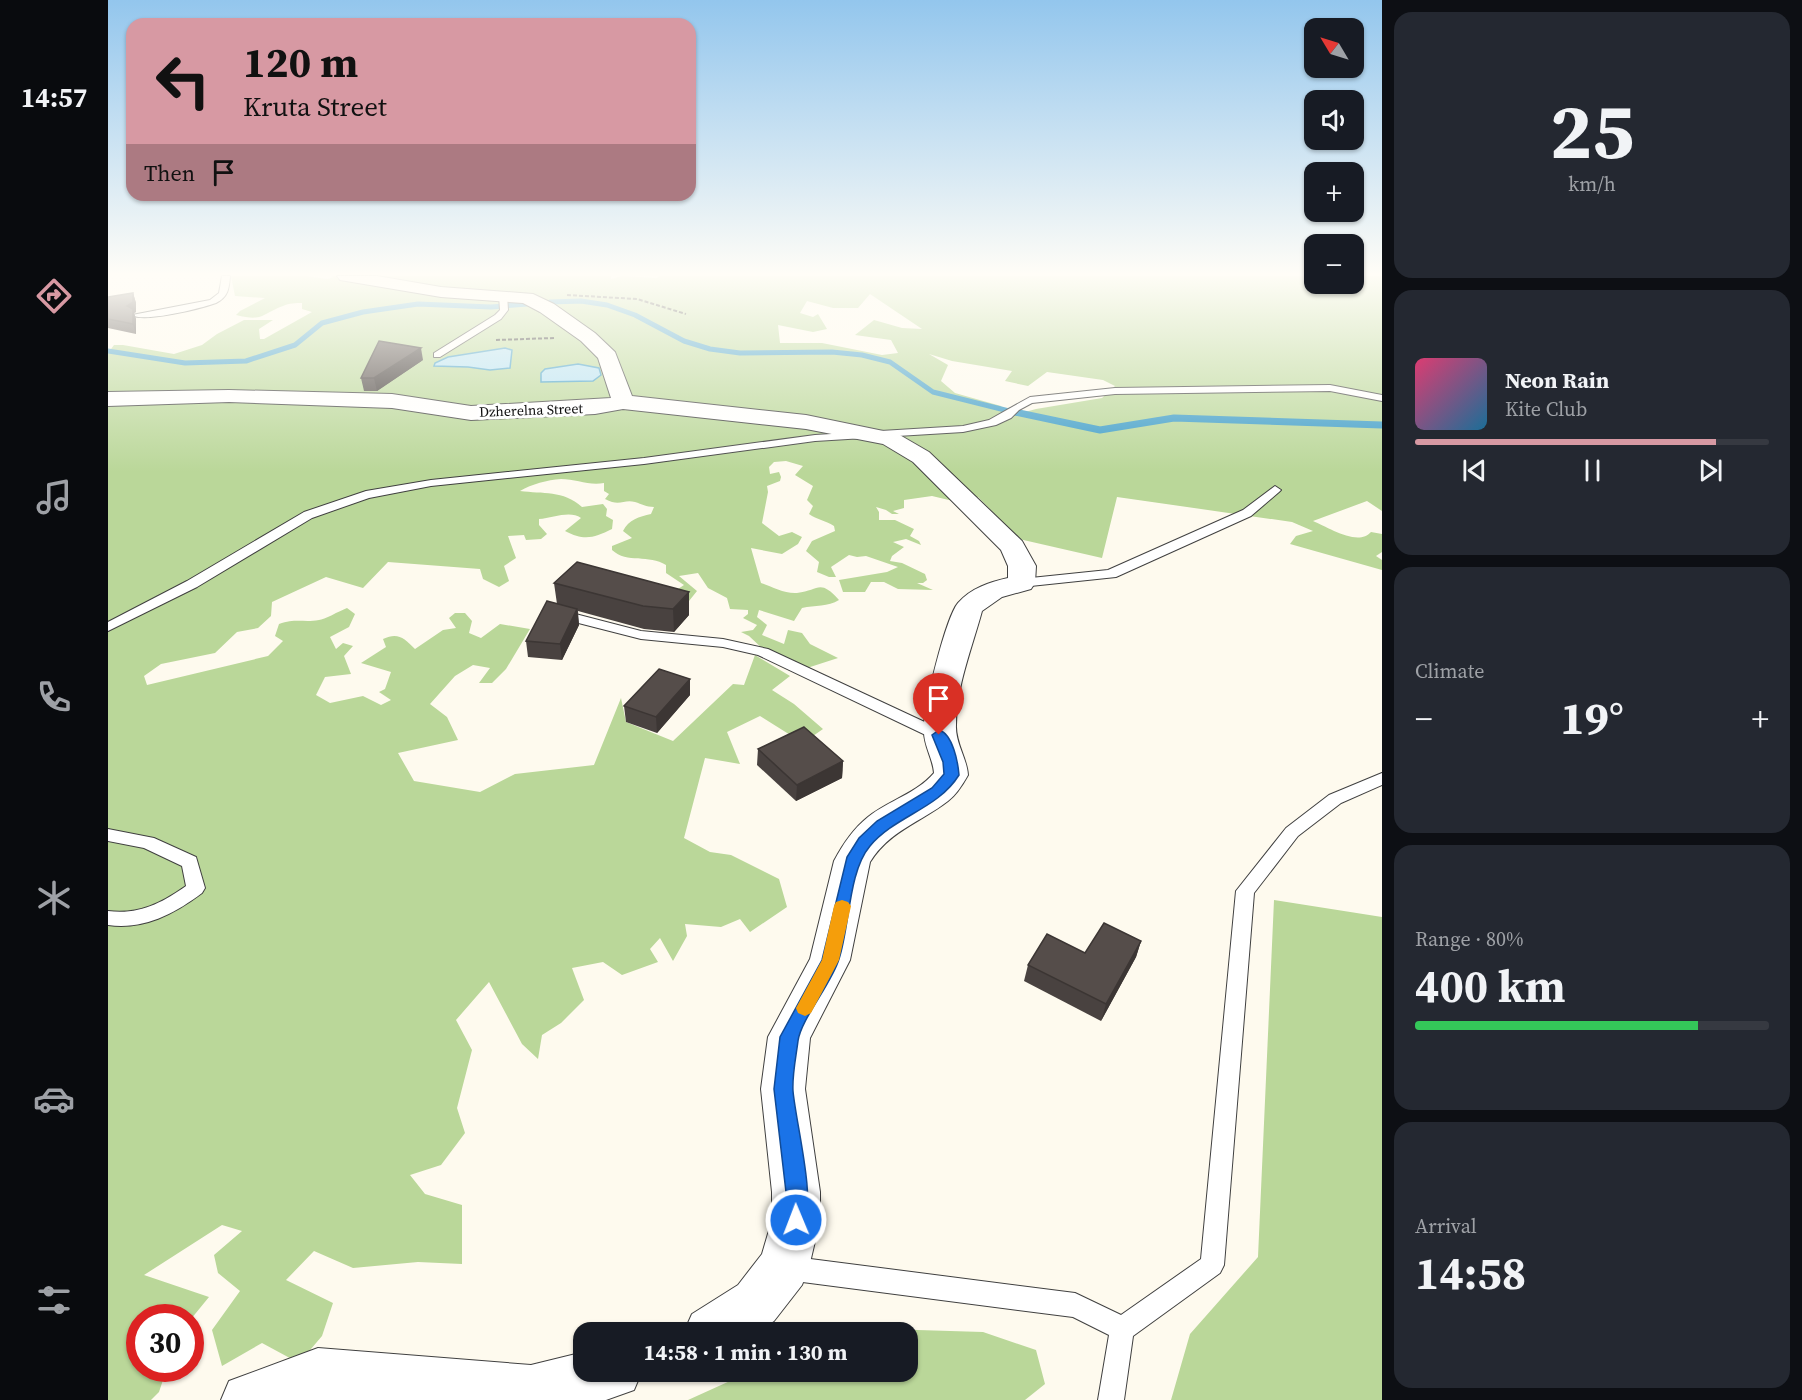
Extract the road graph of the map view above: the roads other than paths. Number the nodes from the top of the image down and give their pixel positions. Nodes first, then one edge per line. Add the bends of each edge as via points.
1 (459, 341) edge
2 (592, 341) edge
3 (437, 355) dead end
4 (1382, 398) edge
5 (108, 399) edge
6 (623, 402) junction
7 (869, 435) junction
8 (1275, 490) dead end
9 (1021, 583) junction
10 (545, 609) edge
11 (108, 627) edge
12 (939, 735) junction
13 (1382, 779) edge
14 (108, 835) edge
15 (108, 918) edge
16 (784, 1267) junction
17 (726, 1322) edge
18 (1122, 1329) junction
19 (573, 1382) edge
20 (248, 1400) edge
21 (1111, 1400) edge

1 - 3 lane
2 - 6 street via 608,357
4 - 7 lane via 1330,388 1115,391 1030,400 992,423 963,429
5 - 6 street, Dzherelna Street via 229,396 393,401 471,413
6 - 7 street, Dzherelna Street via 795,421
7 - 9 street, Dzherelna Street via 890,439 921,457 1013,547 1022,566
7 - 11 lane via 431,483 366,495 308,515 192,584
8 - 9 lane via 1246,513 1111,574
9 - 12 street via 977,598 968,609 942,706
10 - 12 lane via 640,635 723,643 763,652
12 - 16 street via 951,762 951,775 938,792 882,825 852,861 830,960 789,1037 783,1089 796,1220
13 - 18 lane via 1335,799 1292,832 1245,891 1212,1265
14 - 15 lane via 148,842 190,862 196,888 170,908 135,919
16 - 17 street via 756,1303
16 - 18 lane via 1075,1305
18 - 21 lane
19 - 20 street via 531,1392 318,1375

